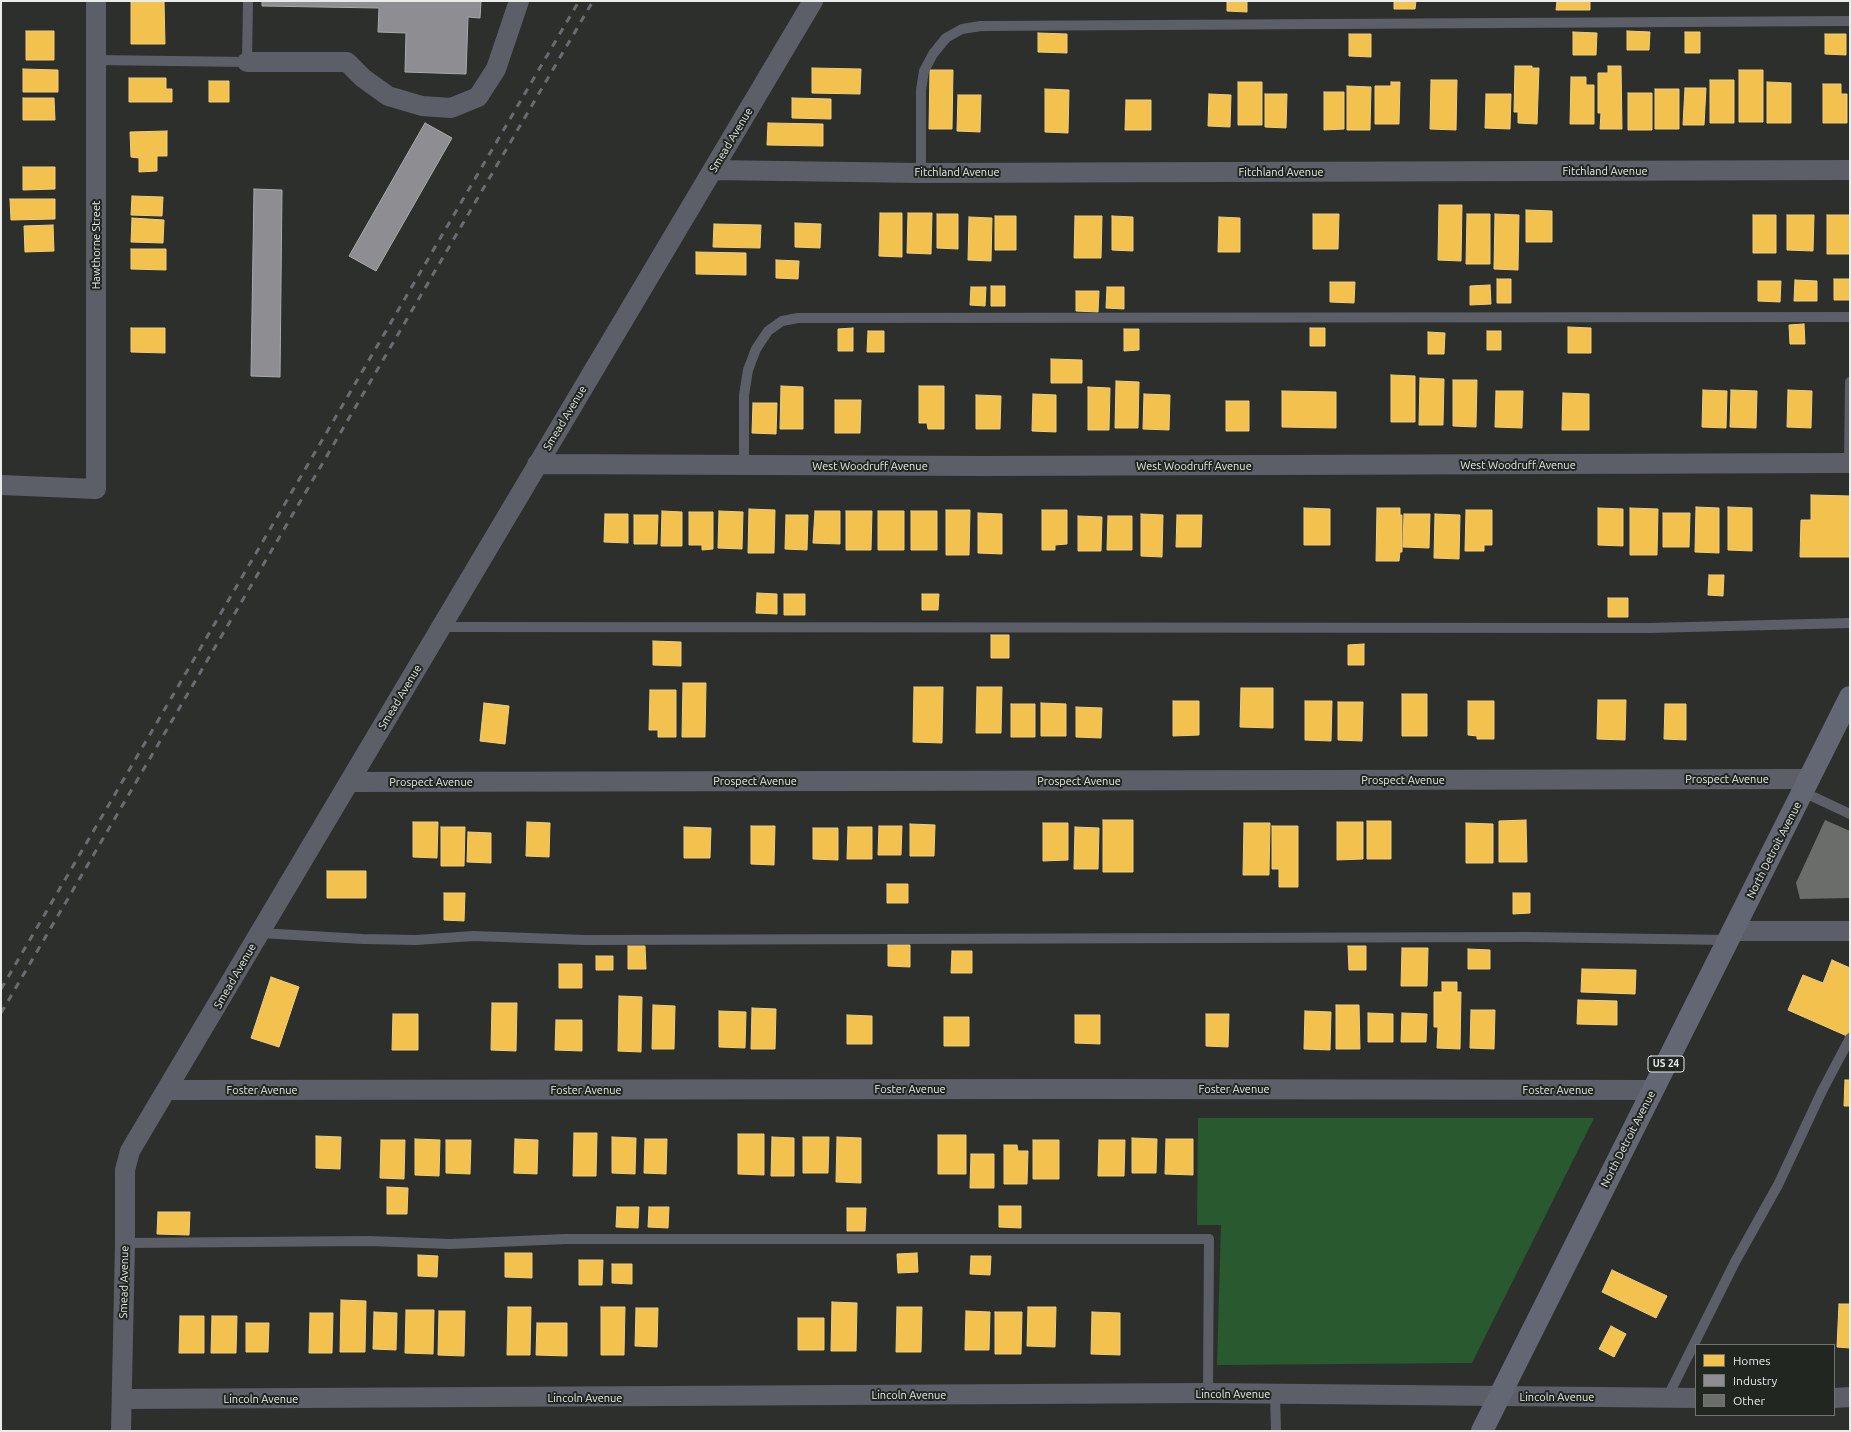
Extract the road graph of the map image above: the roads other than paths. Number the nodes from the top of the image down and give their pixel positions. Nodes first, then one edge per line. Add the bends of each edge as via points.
1 (96, 1) edge
2 (248, 1) edge
3 (519, 1) edge
4 (813, 1) edge
5 (1850, 21) edge
6 (96, 60) junction
7 (247, 62) junction
8 (713, 170) junction
9 (1850, 170) edge
10 (921, 173) junction
11 (1850, 317) edge
12 (1850, 382) edge
13 (1850, 463) edge
14 (537, 464) junction
15 (744, 466) junction
16 (1, 485) edge
17 (1850, 624) edge
18 (442, 627) junction
19 (1850, 697) edge
20 (349, 782) junction
21 (1806, 785) junction
22 (1850, 814) edge
23 (1850, 931) edge
24 (260, 933) junction
25 (1731, 935) junction
26 (1850, 1038) edge
27 (168, 1090) junction
28 (1653, 1090) junction
29 (125, 1242) junction
30 (1208, 1393) junction
31 (1275, 1394) junction
32 (1498, 1397) junction
33 (1667, 1398) junction
34 (1695, 1398) edge
35 (1835, 1398) edge
36 (1850, 1398) edge
37 (122, 1399) junction
38 (121, 1431) edge
39 (1276, 1431) edge
40 (1482, 1431) edge

1 - 6 street, Hawthorne Street
2 - 7 lane
3 - 7 street via 496,69 478,98 451,108 422,106 388,96 363,78 347,62
4 - 8 street, Smead Avenue
5 - 10 lane via 962,29 946,38 924,71 921,90
6 - 7 lane
6 - 16 street, Hawthorne Street via 96,489
8 - 10 street, Fitchland Avenue
8 - 14 street, Smead Avenue
9 - 10 street, Fitchland Avenue
11 - 15 lane via 798,318 782,321 768,331 756,349 748,370 744,395
12 - 13 lane
13 - 15 street, West Woodruff Avenue
14 - 15 street, West Woodruff Avenue
14 - 18 street, Smead Avenue
17 - 18 lane via 1649,628
18 - 20 street, Smead Avenue
19 - 21 main road, North Detroit Avenue / US 24
20 - 21 street, Prospect Avenue
20 - 24 street, Smead Avenue
21 - 22 lane
21 - 25 main road, North Detroit Avenue / US 24
23 - 25 street
24 - 25 lane via 416,940 473,936 586,940
24 - 27 street, Smead Avenue
25 - 28 main road, North Detroit Avenue / US 24
26 - 33 lane via 1778,1185 1735,1262
27 - 28 street, Foster Avenue
27 - 29 street, Smead Avenue via 130,1152 124,1170
28 - 32 main road, North Detroit Avenue / US 24
29 - 30 lane via 369,1241 450,1244 566,1239 1209,1239
29 - 37 street, Smead Avenue
30 - 31 street, Lincoln Avenue
30 - 37 street, Lincoln Avenue
31 - 32 street, Lincoln Avenue
31 - 39 lane
32 - 33 street, Lincoln Avenue
32 - 40 main road, North Detroit Avenue / US 24
33 - 34 street, Lincoln Avenue
35 - 36 street
37 - 38 street, Smead Avenue

